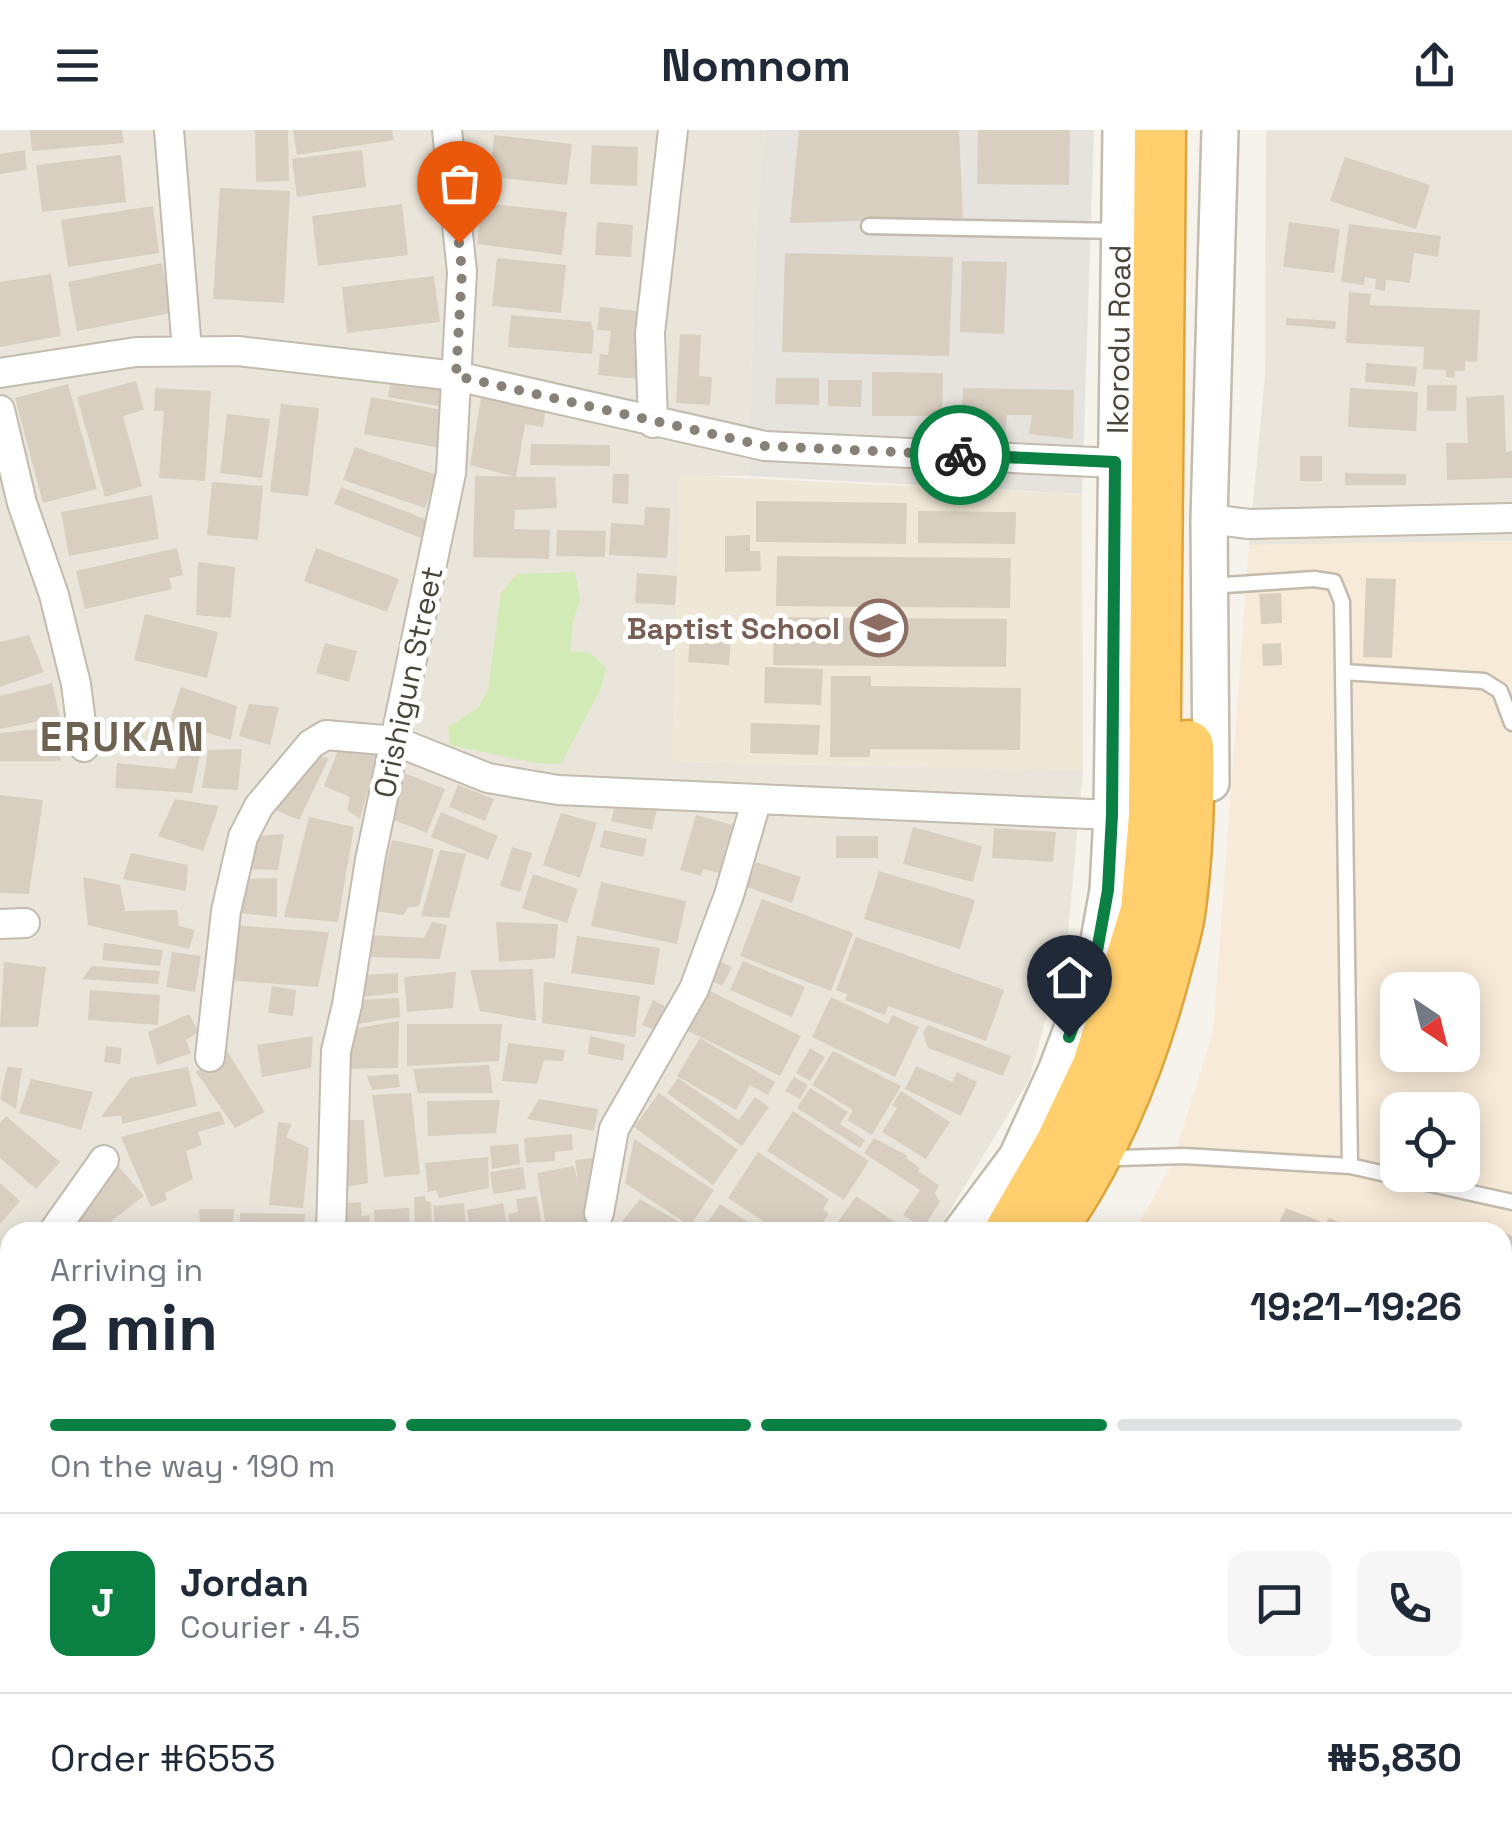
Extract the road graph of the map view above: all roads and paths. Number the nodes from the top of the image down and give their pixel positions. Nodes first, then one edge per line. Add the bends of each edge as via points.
1 (170, 130) edge
2 (448, 130) edge
3 (673, 130) edge
4 (1122, 130) edge
5 (1160, 130) edge
6 (1193, 130) edge
7 (1220, 130) edge
8 (869, 226) dead end
9 (1139, 230) junction
10 (187, 350) junction
11 (0, 373) edge
12 (456, 376) junction
13 (0, 410) edge
14 (654, 423) junction
15 (1115, 462) junction
16 (1512, 518) edge
17 (1208, 519) junction
18 (1210, 586) junction
19 (1344, 672) junction
20 (1512, 722) edge
21 (395, 741) junction
22 (84, 747) dead end
23 (757, 799) junction
24 (1123, 816) junction
25 (1125, 864) dead end
26 (210, 1057) dead end
27 (1120, 1158) junction
28 (104, 1160) dead end
29 (1350, 1166) junction
30 (1512, 1202) edge
31 (599, 1213) dead end
32 (60, 1222) edge
33 (331, 1222) edge
34 (969, 1222) edge
35 (985, 1222) edge
36 (1016, 1222) edge
37 (1054, 1222) edge
38 (1083, 1222) edge

1 - 10 street
2 - 12 street, Orishigun Street via 462,272
3 - 14 street via 650,332
4 - 9 street, Ikorodu Road
5 - 9 highway, Ikorodu Road
6 - 37 highway via 1189,818 1179,918 1136,1068 1106,1135
7 - 17 street
8 - 9 lane
9 - 15 street, Ikorodu Road
9 - 36 highway, Ikorodu Road via 1154,778 1146,911 1098,1066
10 - 11 street
10 - 12 street
12 - 14 street
12 - 21 street, Orishigun Street via 451,473
13 - 22 street via 76,684
14 - 15 street via 765,446
15 - 24 street, Ikorodu Road
16 - 17 street via 1248,524
17 - 18 street
18 - 19 lane via 1334,582 1342,602
18 - 27 street via 1211,795 1196,952 1170,1042
19 - 20 lane via 1484,682 1500,691
19 - 29 lane
21 - 23 street via 526,785
21 - 26 street via 326,735 300,755 259,806 243,836 226,911
21 - 33 street, Orishigun Street via 336,1051
23 - 24 street
23 - 31 street via 694,988 614,1128
24 - 34 street, Ikorodu Road via 1087,989 1058,1070 1017,1158
25 - 35 lane via 1102,994 1069,1078 1018,1177
27 - 29 lane
27 - 38 street
28 - 32 street
29 - 30 lane

